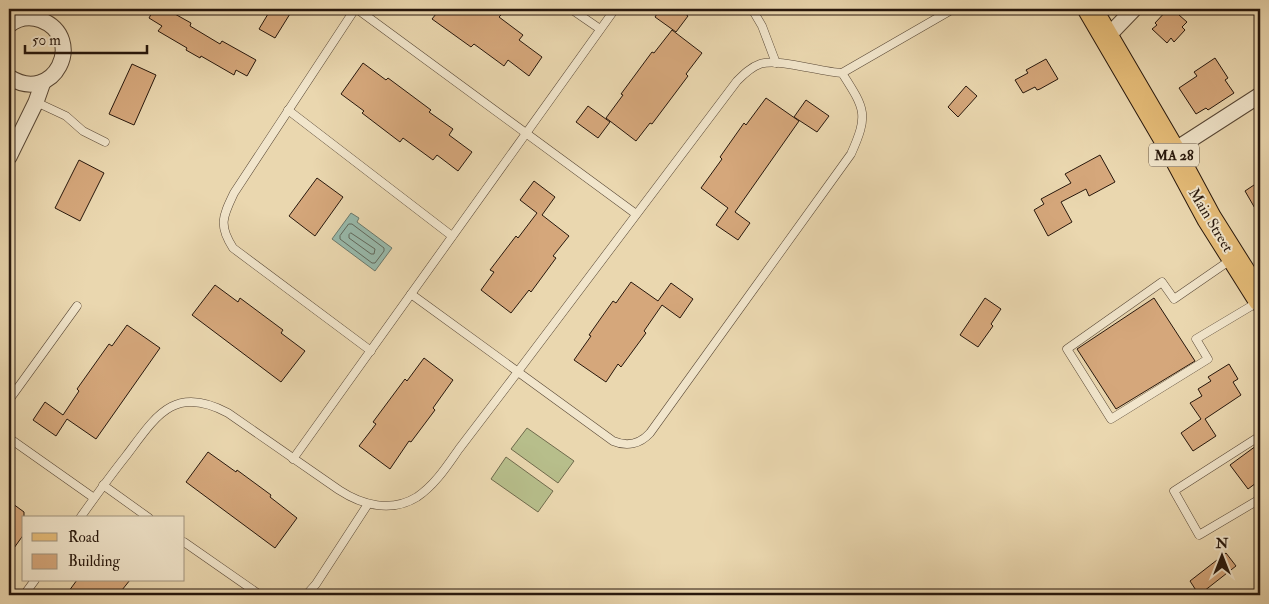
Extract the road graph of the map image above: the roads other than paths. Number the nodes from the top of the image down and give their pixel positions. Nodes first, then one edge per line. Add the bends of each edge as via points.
1 (356, 9) edge
2 (572, 9) edge
3 (615, 9) edge
4 (752, 9) edge
5 (953, 9) edge
6 (1090, 9) edge
7 (1134, 9) edge
8 (9, 25) edge
9 (600, 29) junction
10 (1107, 37) junction
11 (776, 63) junction
12 (842, 74) junction
13 (9, 78) edge
14 (43, 82) junction
15 (1260, 96) edge
16 (36, 102) junction
17 (288, 110) junction
18 (526, 133) junction
19 (105, 142) dead end
20 (1173, 152) junction
21 (9, 157) edge
22 (636, 214) junction
23 (452, 236) junction
24 (1234, 258) junction
25 (411, 294) junction
26 (1260, 300) edge
27 (77, 306) dead end
28 (371, 350) junction
29 (518, 372) junction
30 (9, 400) edge
31 (1260, 436) edge
32 (9, 438) edge
33 (293, 458) junction
34 (103, 485) junction
35 (94, 498) junction
36 (1260, 499) edge
37 (368, 504) junction
38 (81, 516) edge
39 (146, 516) edge
40 (185, 543) edge
41 (34, 582) edge
42 (24, 595) edge
43 (260, 595) edge
44 (303, 595) edge

1 - 17 lane
1 - 18 lane
2 - 9 lane
3 - 9 lane
4 - 11 lane
5 - 12 lane
6 - 10 main road, Main Street / MA 28
7 - 10 street
8 - 14 street via 19,19 38,18 59,35 62,63 51,78
9 - 18 lane
10 - 20 main road, Main Street / MA 28
11 - 12 lane
11 - 22 lane via 759,64 738,80
12 - 29 lane via 859,100 863,113 862,126 851,154 645,438 626,445 613,441
13 - 14 street via 25,84
14 - 16 street
15 - 20 street
16 - 19 lane via 66,116 83,131
16 - 21 street
17 - 23 lane
17 - 28 lane via 234,192 224,214 226,237 233,248
18 - 22 lane
18 - 23 lane
20 - 24 main road, Main Street / MA 28
22 - 29 lane
23 - 25 lane
24 - 26 main road, Main Street / MA 28
24 - 26 lane via 1174,299 1162,282 1067,349 1111,419 1208,359 1196,339
25 - 28 lane
25 - 29 lane
27 - 30 lane
28 - 33 lane
29 - 37 lane via 428,489 399,504
31 - 36 lane via 1174,491 1199,535
32 - 35 lane
33 - 34 lane via 219,408 187,402 167,408 158,415
33 - 37 lane via 349,497
34 - 35 lane
34 - 39 lane
35 - 38 lane
37 - 44 lane via 316,584
40 - 43 lane
41 - 42 lane

